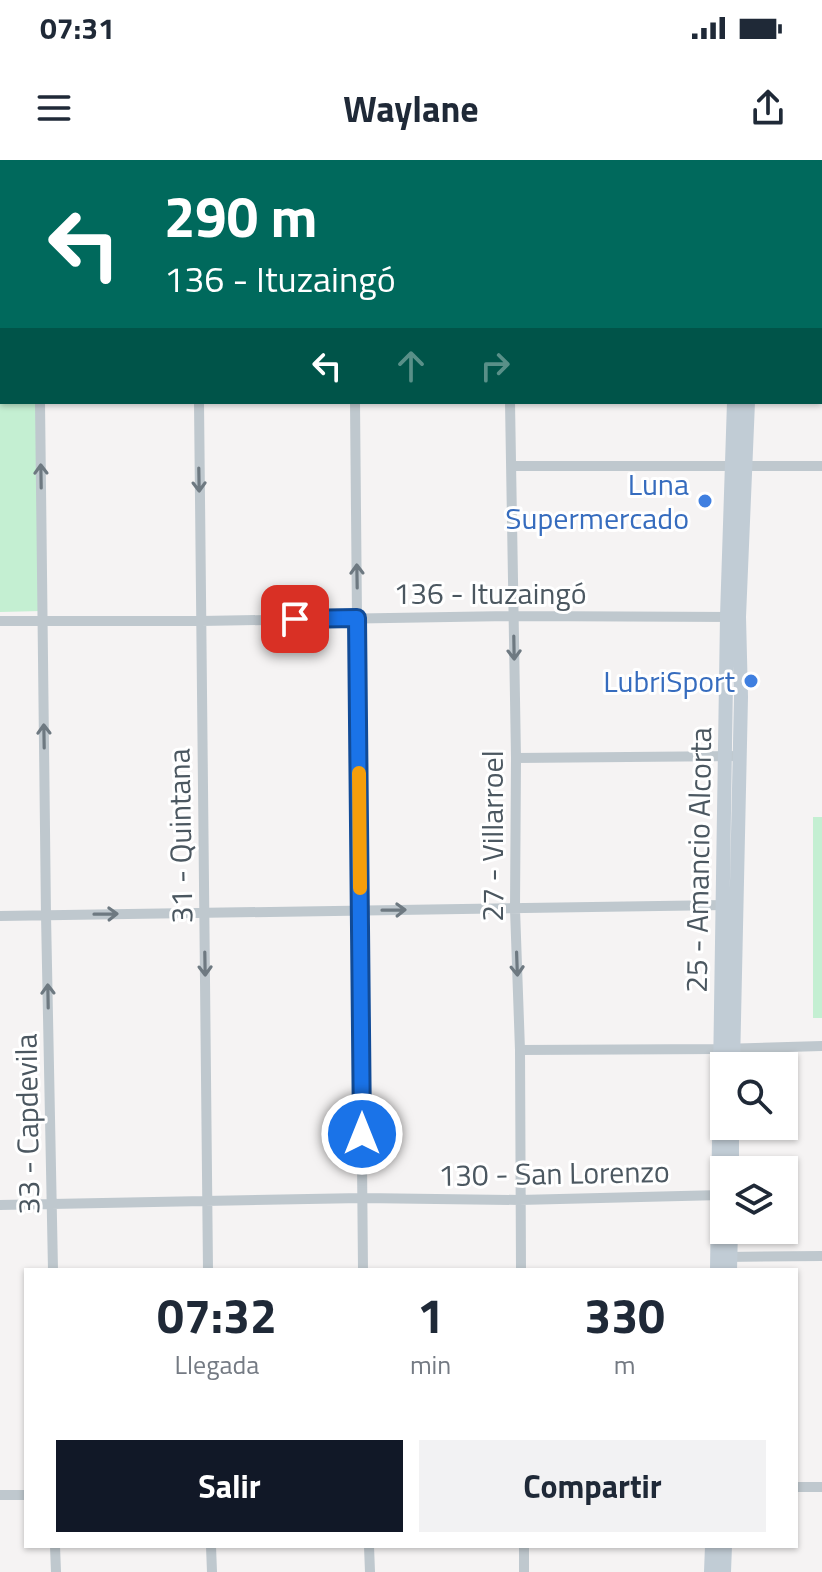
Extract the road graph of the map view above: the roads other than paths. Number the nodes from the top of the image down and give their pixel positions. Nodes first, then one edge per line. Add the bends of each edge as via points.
1 (40, 404) edge
2 (199, 404) edge
3 (355, 404) edge
4 (510, 404) edge
5 (734, 404) edge
6 (748, 404) edge
7 (739, 465) junction
8 (511, 466) junction
9 (822, 466) edge
10 (513, 616) junction
11 (733, 616) junction
12 (357, 618) junction
13 (43, 620) junction
14 (0, 621) edge
15 (201, 621) junction
16 (733, 757) junction
17 (516, 758) junction
18 (730, 905) junction
19 (515, 909) junction
20 (360, 911) junction
21 (204, 913) junction
22 (46, 915) junction
23 (0, 916) edge
24 (822, 1046) edge
25 (728, 1049) junction
26 (520, 1050) junction
27 (729, 1052) edge
28 (723, 1156) edge
29 (710, 1195) edge
30 (362, 1198) junction
31 (519, 1200) junction
32 (208, 1202) junction
33 (53, 1204) junction
34 (0, 1205) edge
35 (822, 1256) edge
36 (724, 1263) edge
37 (53, 1268) edge
38 (208, 1268) edge
39 (363, 1268) edge
40 (521, 1268) edge
41 (798, 1487) edge
42 (822, 1487) edge
43 (0, 1495) edge
44 (24, 1495) edge
45 (55, 1548) edge
46 (211, 1548) edge
47 (369, 1548) edge
48 (524, 1548) edge
49 (712, 1548) edge
50 (725, 1548) edge
51 (56, 1572) edge
52 (212, 1572) edge
53 (370, 1572) edge
54 (524, 1572) edge
55 (711, 1572) edge
56 (724, 1572) edge

13 -> 1 street, 33 - Capdevila
2 -> 15 street, 31 - Quintana
12 -> 3 street
4 - 8 street, 27 - Villarroel
5 - 7 main road
6 - 7 main road
7 - 8 street
7 - 9 street
7 - 11 main road
8 - 10 street, 27 - Villarroel
10 - 11 street, 136 - Ituzaingó
10 - 12 street, 136 - Ituzaingó
10 -> 17 street, 27 - Villarroel
11 - 16 main road
12 - 15 street, 136 - Ituzaingó
12 - 20 street
13 - 14 street, 136 - Ituzaingó
13 - 15 street, 136 - Ituzaingó
22 -> 13 street, 33 - Capdevila
15 - 21 street, 31 - Quintana
16 - 17 street
16 - 18 main road
17 - 19 street, 27 - Villarroel
18 - 19 street
18 - 25 main road
20 -> 19 street
19 -> 26 street, 27 - Villarroel
20 - 21 street
20 - 30 street
22 -> 21 street
21 -> 32 street, 31 - Quintana
22 - 23 street
33 -> 22 street, 33 - Capdevila
24 - 25 street
25 - 26 street
25 - 27 main road
25 - 28 main road
26 - 31 street, 27 - Villarroel
29 - 31 street, 130 - San Lorenzo
30 - 31 street, 130 - San Lorenzo
30 - 32 street, 130 - San Lorenzo
30 - 39 street
31 - 40 street, 27 - Villarroel
32 - 33 street, 130 - San Lorenzo
32 - 38 street, 31 - Quintana
33 - 34 street, 130 - San Lorenzo
33 - 37 street, 33 - Capdevila
35 - 36 street
41 - 42 street
43 - 44 street
45 - 51 street
46 - 52 street
47 - 53 street
48 - 54 street
49 - 55 main road
50 - 56 main road

